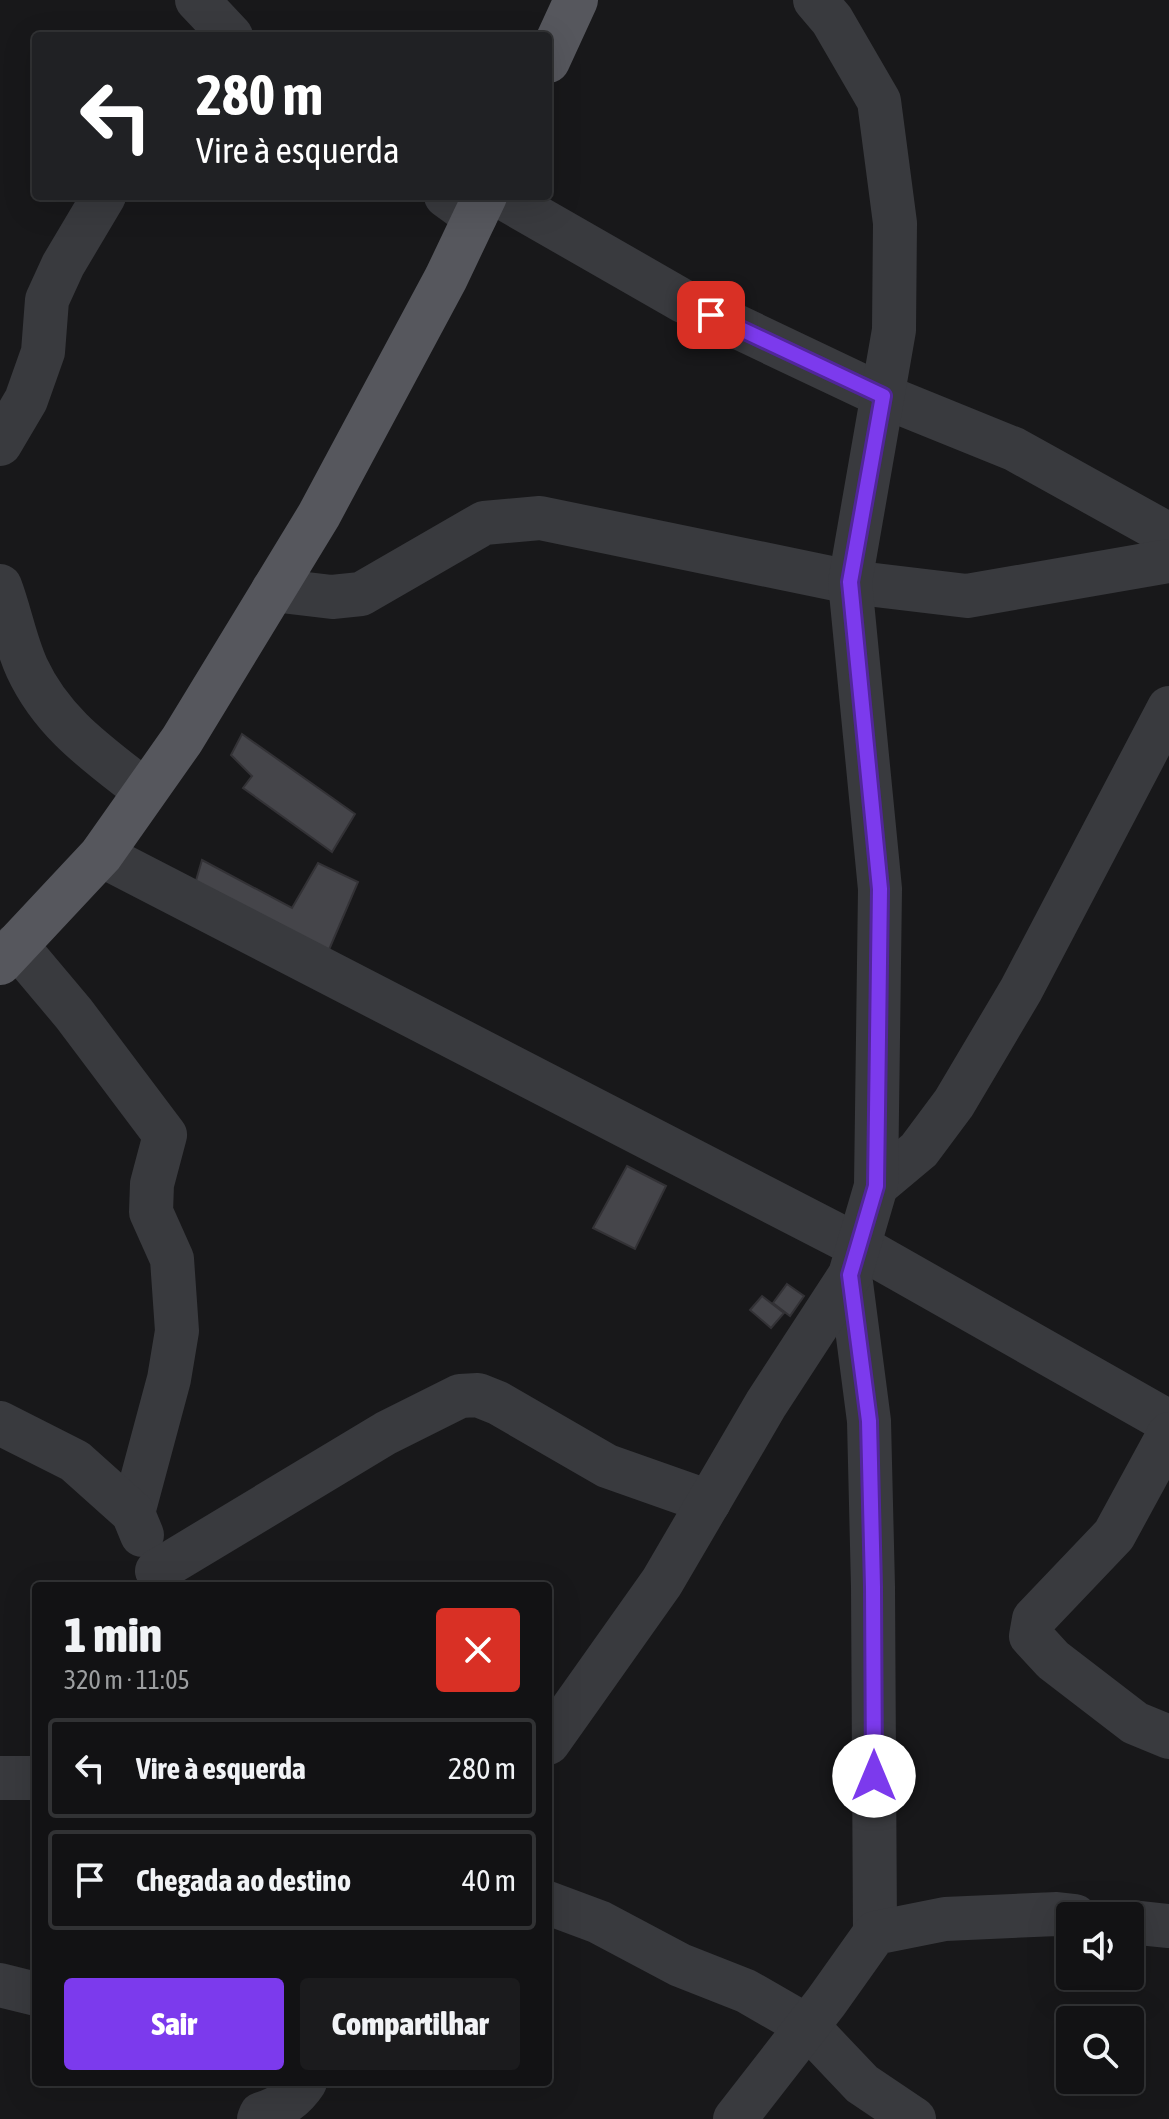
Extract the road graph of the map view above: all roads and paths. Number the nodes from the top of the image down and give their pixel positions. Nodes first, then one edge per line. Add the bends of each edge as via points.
1 (197, 0) edge
2 (576, 0) edge
3 (830, 7) edge
4 (226, 32) edge
5 (552, 52) edge
6 (102, 200) edge
7 (476, 201) edge
8 (883, 396) junction
9 (0, 444) edge
10 (1169, 535) edge
11 (1169, 561) edge
12 (850, 582) junction
13 (0, 586) edge
14 (273, 590) junction
15 (1169, 708) edge
16 (145, 791) junction
17 (101, 855) junction
18 (8, 954) edge
19 (876, 1186) junction
20 (855, 1261) junction
21 (1169, 1422) edge
22 (0, 1423) edge
23 (1169, 1434) edge
24 (709, 1502) junction
25 (133, 1513) junction
26 (162, 1578) edge
27 (552, 1737) edge
28 (1169, 1737) edge
29 (0, 1778) edge
30 (32, 1778) edge
31 (552, 1904) edge
32 (1056, 1914) edge
33 (1144, 1923) edge
34 (1169, 1926) edge
35 (875, 1933) junction
36 (0, 1985) edge
37 (32, 1993) edge
38 (807, 2026) junction
39 (302, 2086) edge
40 (257, 2108) edge
41 (735, 2119) edge
42 (914, 2119) edge

1 - 4 street
2 - 5 main road
3 - 8 street via 879,101 895,223 894,330
6 - 9 street via 47,300 43,352 26,400
7 - 8 street
7 - 14 main road via 446,278
8 - 10 street via 1014,449
8 - 12 street
11 - 12 street via 967,596
12 - 14 street via 540,518 484,523 361,594 332,597
12 - 19 street via 880,889
13 - 16 street via 26,666 44,698 67,729
14 - 16 main road
15 - 19 street via 1021,990 954,1103 919,1150
16 - 17 main road
17 - 18 main road
17 - 20 street
18 - 25 street via 74,1014 165,1135 152,1184 151,1212 172,1259 177,1331
19 - 20 street
20 - 21 street
20 - 24 street
20 - 35 street via 869,1421
22 - 25 street via 75,1461
23 - 28 street via 1114,1535 1034,1619 1031,1636 1053,1660 1135,1723
24 - 26 street via 607,1466 498,1403 478,1395 460,1396 386,1433
24 - 27 street via 662,1582
25 - 26 street
29 - 30 street
31 - 38 street via 746,1991
32 - 35 street via 945,1919
33 - 34 street
35 - 38 street
36 - 37 street
38 - 41 street
38 - 42 street via 862,2084
39 - 40 street via 277,2109

